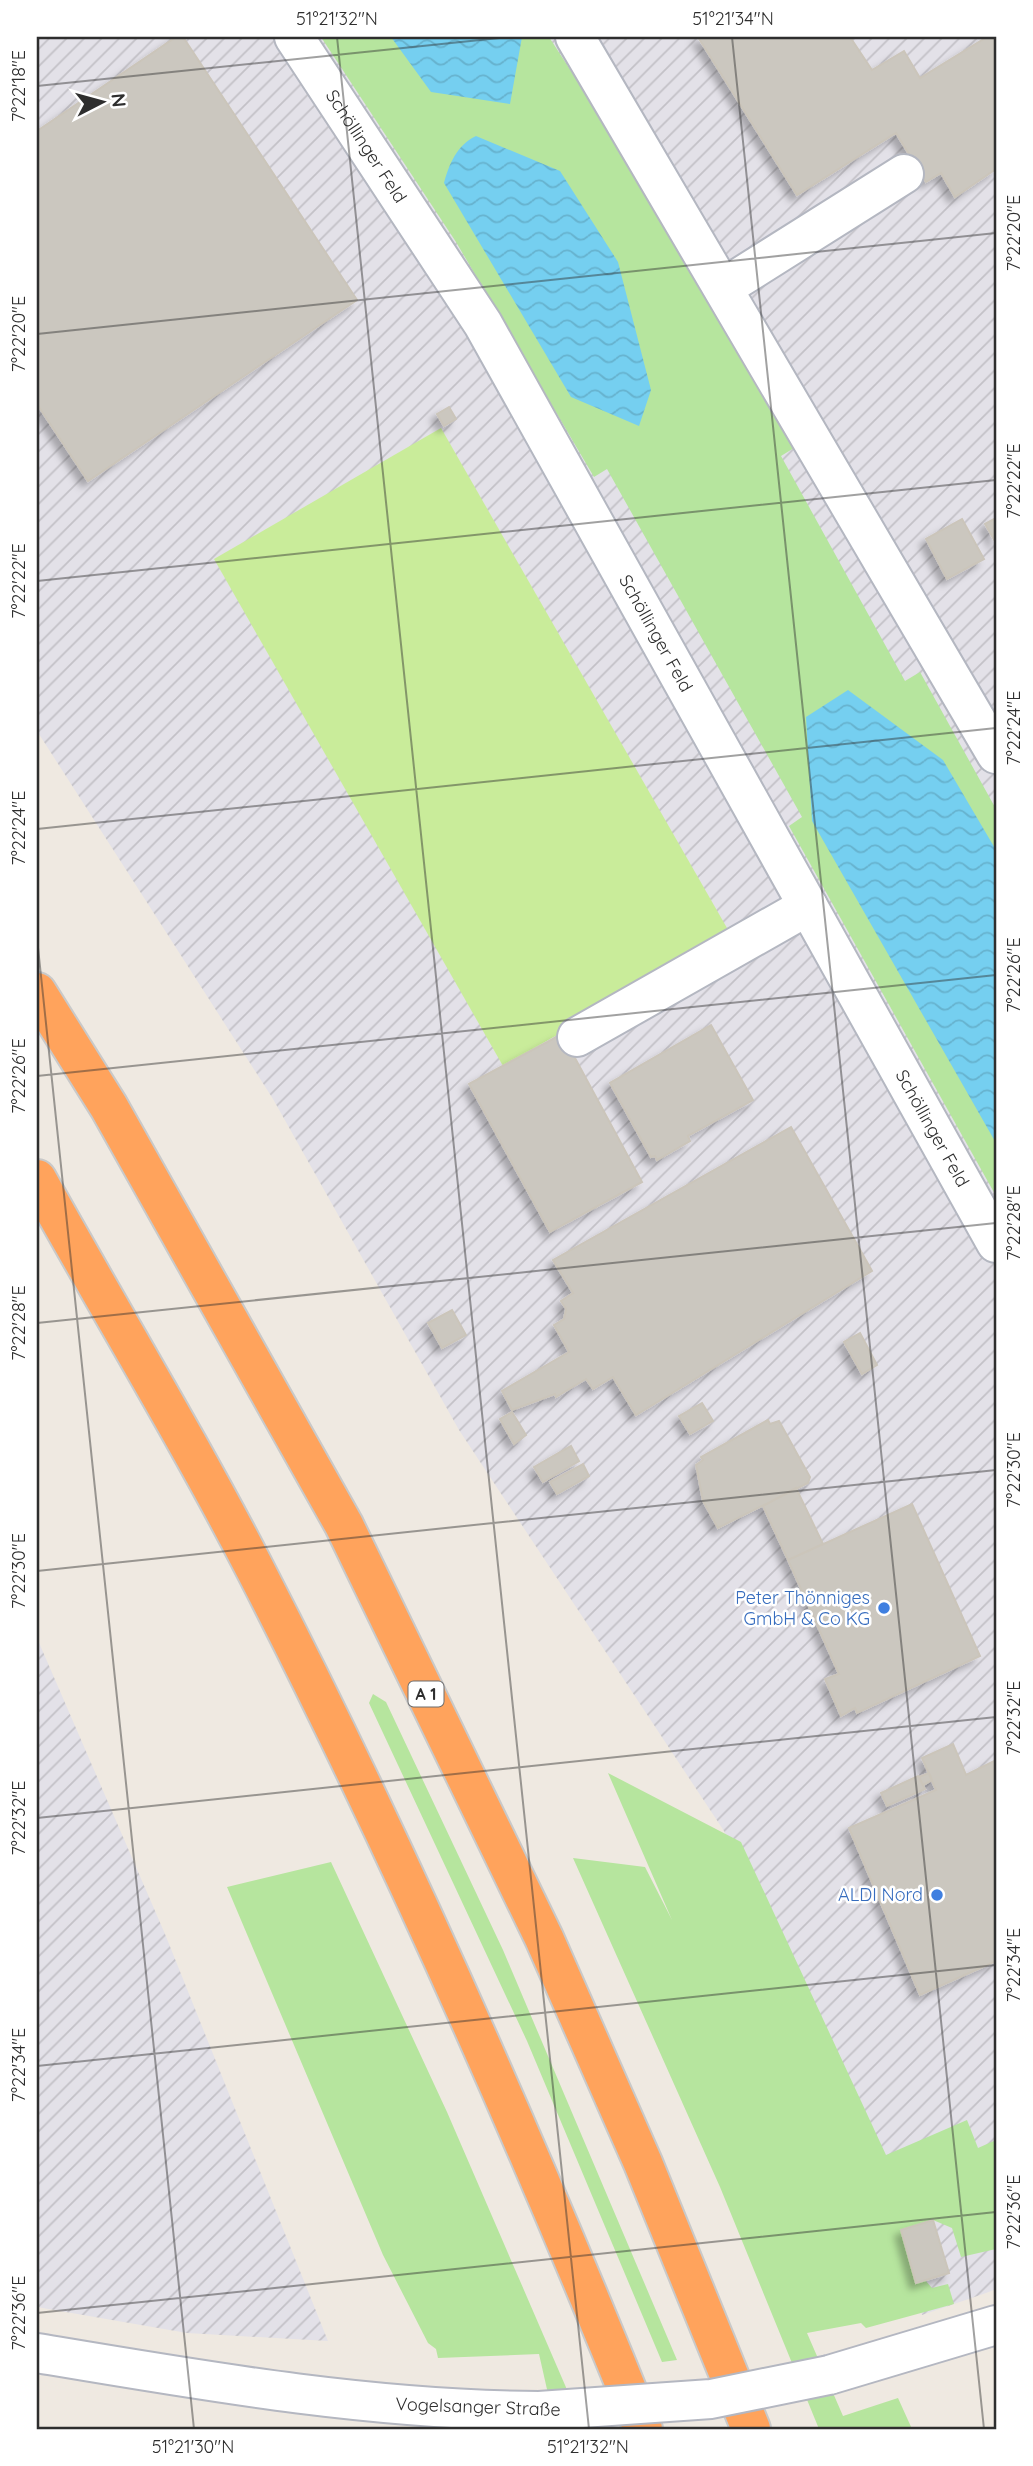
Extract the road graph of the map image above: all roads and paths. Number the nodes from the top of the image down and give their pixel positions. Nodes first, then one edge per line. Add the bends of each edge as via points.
1 (294, 37) edge
2 (575, 37) edge
3 (904, 174) dead end
4 (723, 288) junction
5 (996, 754) edge
6 (808, 906) junction
7 (37, 992) edge
8 (577, 1037) dead end
9 (37, 1179) edge
10 (996, 1243) edge
11 (996, 2325) edge
12 (37, 2353) edge
13 (424, 2419) edge
14 (643, 2429) edge
15 (751, 2429) edge

1 - 6 street, Schöllinger Feld via 483,324
2 - 4 street
3 - 4 street
4 - 5 street
6 - 8 street
6 - 10 street, Schöllinger Feld
7 - 15 highway, A 1 via 109,1107 344,1525 544,1938 643,2163
9 - 14 highway via 260,1580 457,1987
11 - 13 street, Vogelsanger Straße, bridge via 829,2375 711,2399
12 - 13 street, Vogelsanger Straße

